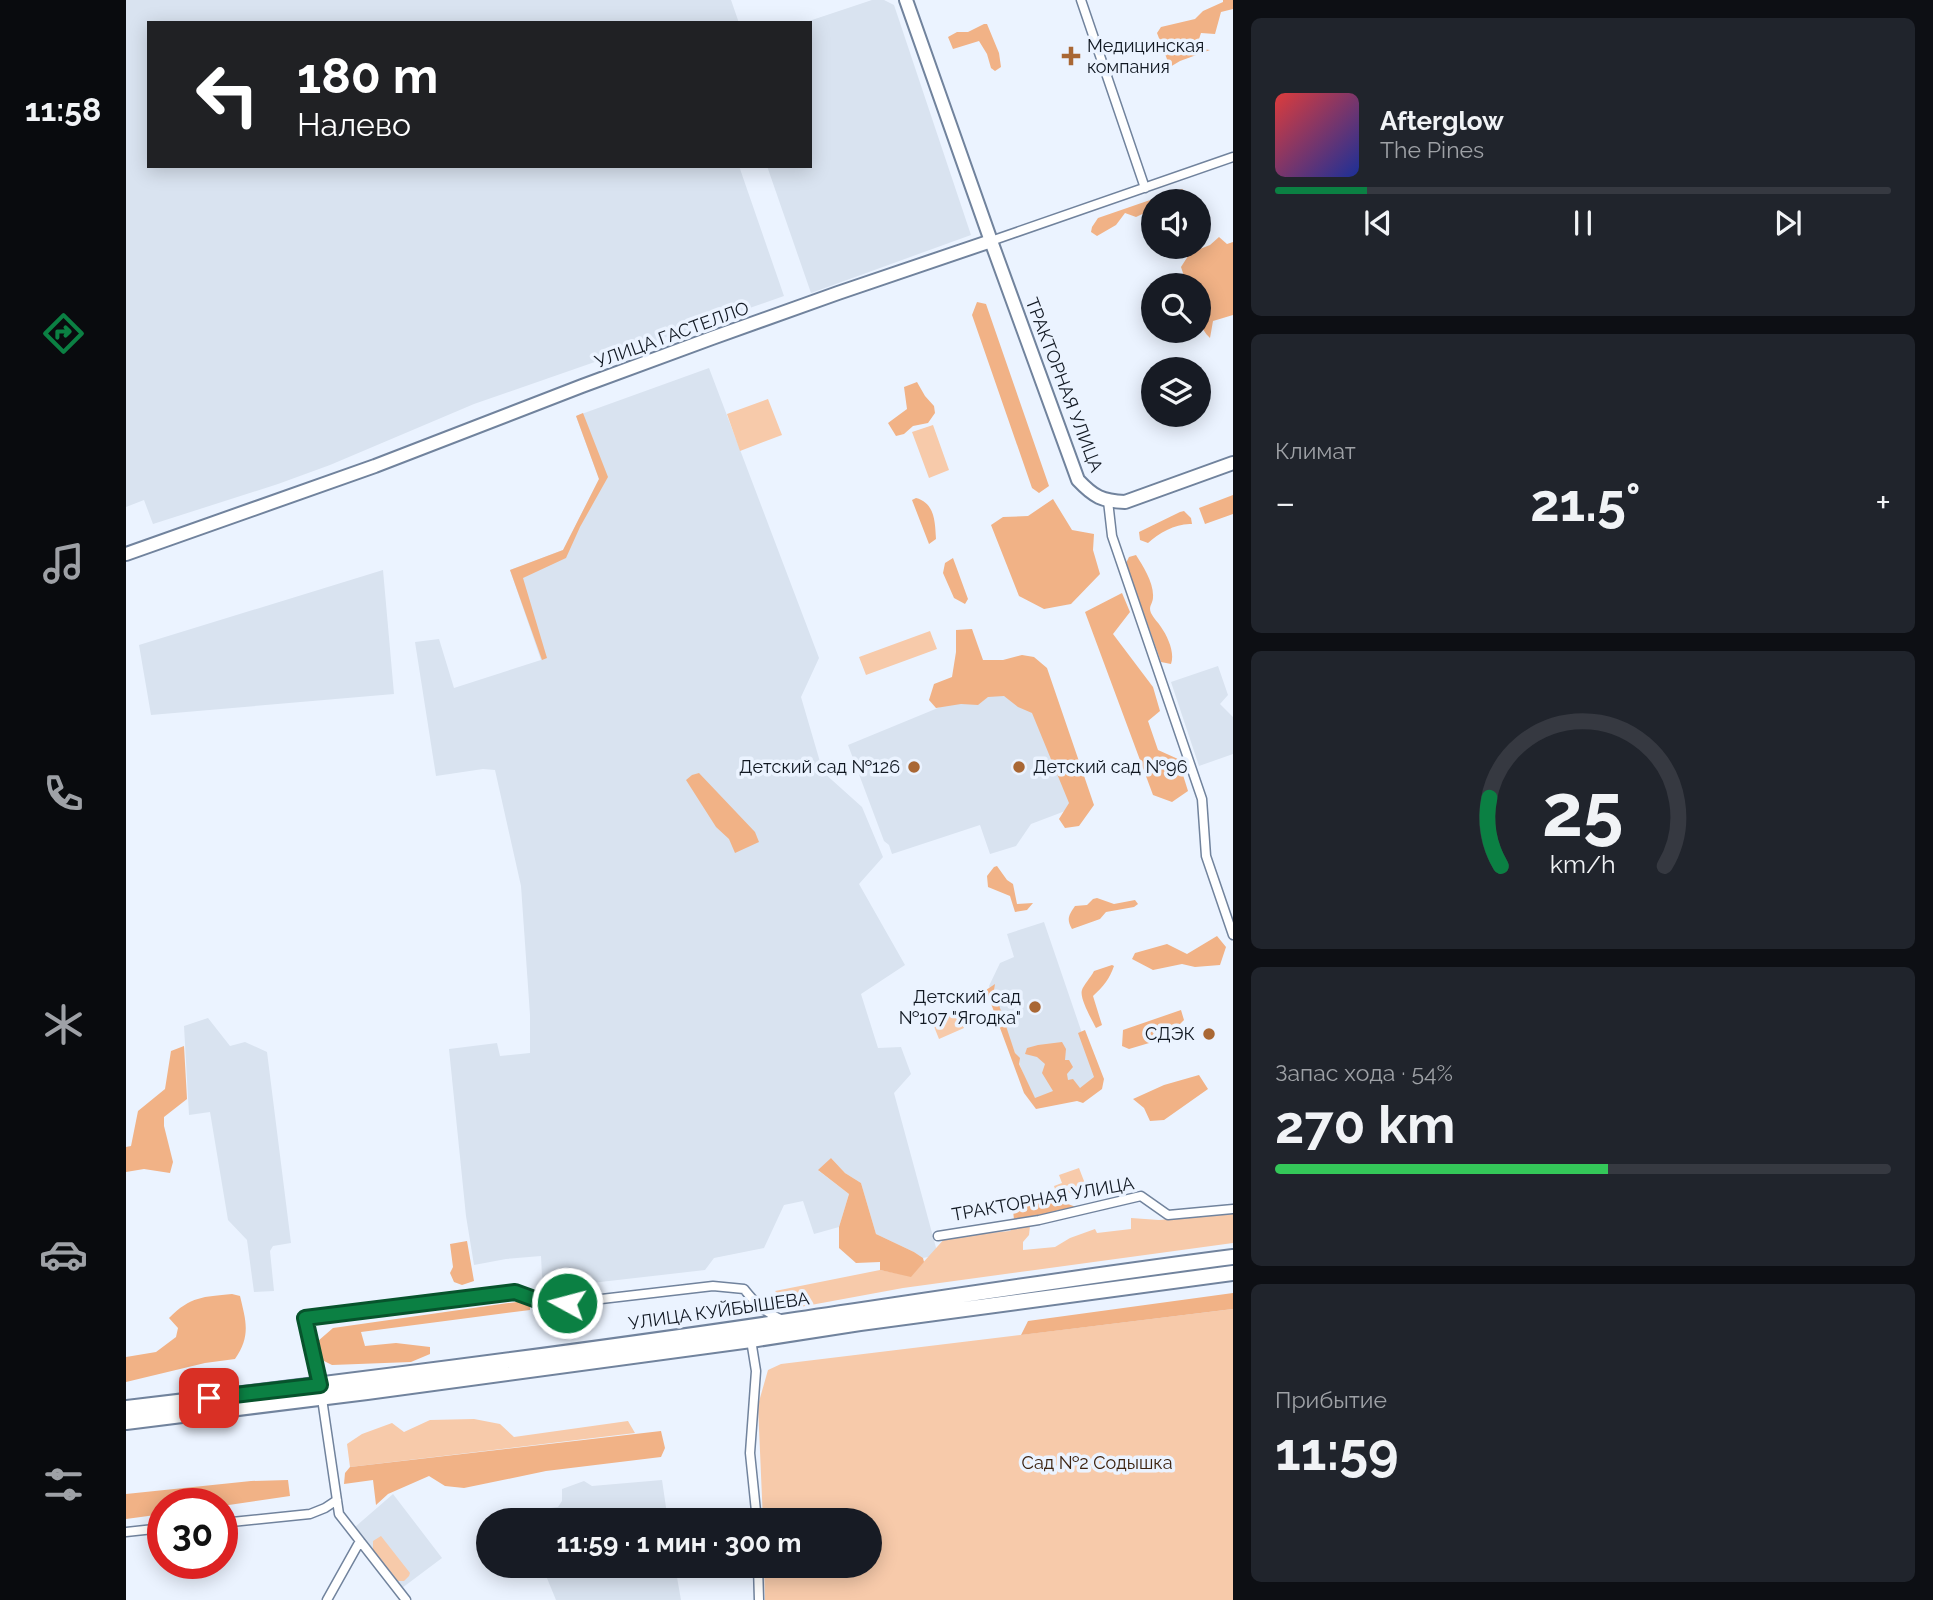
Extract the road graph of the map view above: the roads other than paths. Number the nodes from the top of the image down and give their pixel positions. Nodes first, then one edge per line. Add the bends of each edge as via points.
1 (906, 0) edge
2 (1082, 0) edge
3 (1233, 157) edge
4 (1145, 188) junction
5 (991, 240) junction
6 (1233, 463) edge
7 (1108, 501) junction
8 (126, 554) edge
9 (1233, 935) edge
10 (1233, 1209) edge
11 (937, 1236) dead end
12 (1233, 1257) edge
13 (1233, 1273) edge
14 (788, 1321) junction
15 (751, 1340) junction
16 (321, 1391) junction
17 (126, 1408) edge
18 (126, 1422) edge
19 (337, 1500) junction
20 (756, 1508) edge
21 (238, 1521) edge
22 (147, 1530) edge
23 (126, 1532) edge
24 (360, 1541) junction
25 (758, 1578) edge
26 (327, 1600) edge
27 (406, 1600) edge
28 (759, 1600) edge

1 - 5 main road, ТРАКТОРНАЯ УЛИЦА
2 - 4 street
3 - 4 street, УЛИЦА ГАСТЕЛЛО
4 - 5 street, УЛИЦА ГАСТЕЛЛО
5 - 7 main road, ТРАКТОРНАЯ УЛИЦА via 1078,480
5 - 8 main road, УЛИЦА ГАСТЕЛЛО
6 - 7 main road via 1125,502
7 - 9 street via 1112,536 1202,799 1206,856
10 - 11 street, ТРАКТОРНАЯ УЛИЦА via 1168,1215 1141,1196 1039,1220
12 - 14 highway, УЛИЦА КУЙБЫШЕВА
13 - 15 highway, УЛИЦА КУЙБЫШЕВА
14 - 16 highway, УЛИЦА КУЙБЫШЕВА
14 - 16 street via 758,1306 744,1289 713,1286 567,1303 515,1292 305,1318
15 - 16 highway, УЛИЦА КУЙБЫШЕВА
15 - 20 street via 756,1371 750,1454
16 - 17 highway, УЛИЦА КУЙБЫШЕВА
16 - 18 highway, УЛИЦА КУЙБЫШЕВА
16 - 19 street
19 - 21 street via 310,1514
19 - 24 street via 339,1514
22 - 23 street
24 - 26 street
24 - 27 street
25 - 28 street

